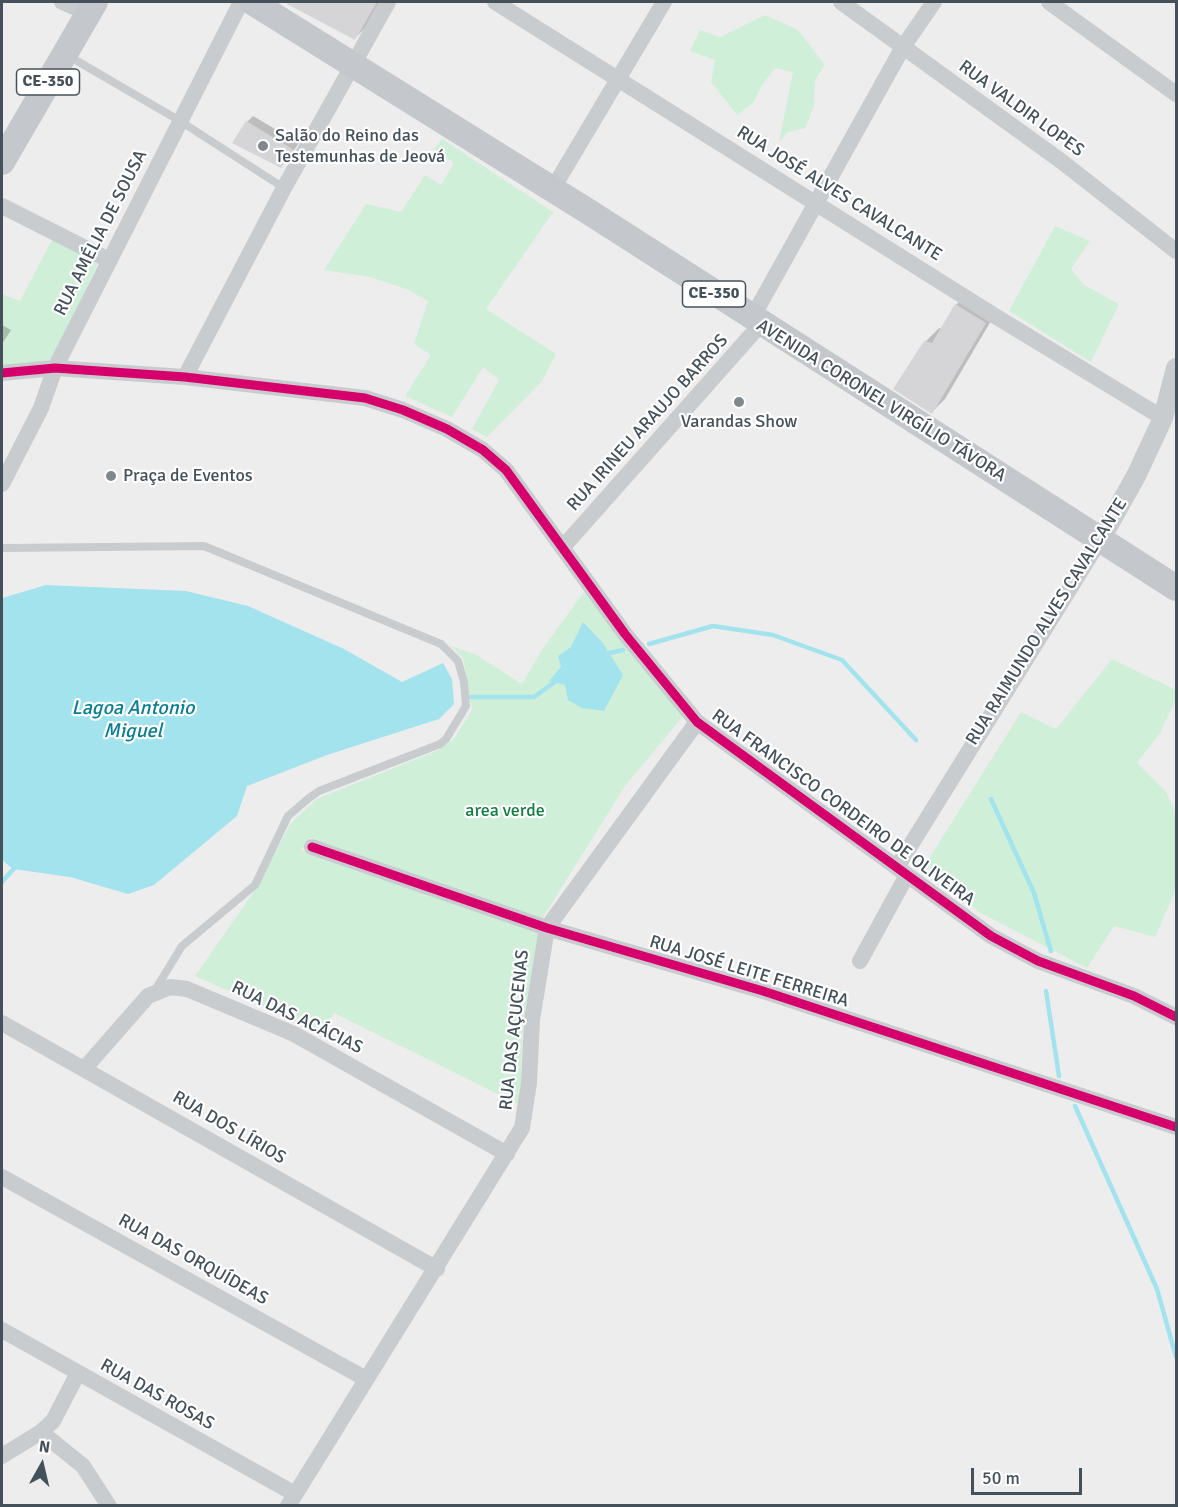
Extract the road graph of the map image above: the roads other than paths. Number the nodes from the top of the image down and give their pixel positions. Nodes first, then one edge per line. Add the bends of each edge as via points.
1 (62, 2) edge
2 (241, 2) edge
3 (252, 2) edge
4 (388, 2) edge
5 (495, 2) edge
6 (664, 2) edge
7 (841, 2) edge
8 (934, 2) edge
9 (1048, 2) edge
10 (91, 7) edge
11 (903, 47) junction
12 (64, 53) junction
13 (351, 64) junction
14 (617, 78) junction
15 (1176, 94) edge
16 (180, 121) junction
17 (2, 162) edge
18 (284, 188) junction
19 (552, 190) junction
20 (817, 204) junction
21 (2, 206) edge
22 (1176, 251) edge
23 (109, 260) junction
24 (756, 321) junction
25 (55, 368) junction
26 (1176, 368) edge
27 (2, 373) edge
28 (185, 377) junction
29 (1163, 418) junction
30 (2, 483) edge
31 (1100, 540) junction
32 (564, 547) junction
33 (2, 548) edge
34 (1176, 588) edge
35 (698, 722) junction
36 (312, 847) dead end
37 (902, 871) junction
38 (547, 928) junction
39 (860, 961) dead end
40 (155, 991) junction
41 (1176, 1017) edge
42 (2, 1023) edge
43 (84, 1069) junction
44 (1176, 1128) edge
45 (507, 1154) junction
46 (2, 1177) edge
47 (437, 1269) junction
48 (2, 1330) edge
49 (78, 1373) junction
50 (366, 1379) junction
51 (41, 1432) junction
52 (2, 1456) edge
53 (291, 1500) edge
54 (109, 1506) edge

1 - 10 street
2 - 16 street, RUA AMÉLIA DE SOUSA
3 - 13 main road, AVENIDA CORONEL VIRGÍLIO TÁVORA / CE-350
4 - 13 street
5 - 14 street, RUA JOSÉ ALVES CAVALCANTE
6 - 14 street
7 - 11 street, RUA VALDIR LOPES
8 - 11 street, RUA IRINEU ARAUJO BARROS
9 - 15 street
10 - 12 main road, CE-350
11 - 20 street, RUA IRINEU ARAUJO BARROS
11 - 22 street, RUA VALDIR LOPES via 1061,161
12 - 16 lane
12 - 17 main road, CE-350
13 - 18 street
13 - 19 main road, AVENIDA CORONEL VIRGÍLIO TÁVORA / CE-350
14 - 19 street
14 - 20 street, RUA JOSÉ ALVES CAVALCANTE
16 - 18 lane
16 - 23 street, RUA AMÉLIA DE SOUSA
18 - 28 street
19 - 24 main road, AVENIDA CORONEL VIRGÍLIO TÁVORA / CE-350
20 - 24 street, RUA IRINEU ARAUJO BARROS
20 - 29 street, RUA JOSÉ ALVES CAVALCANTE
21 - 23 street
23 - 25 street, RUA AMÉLIA DE SOUSA
24 - 31 main road, AVENIDA CORONEL VIRGÍLIO TÁVORA / CE-350
24 - 32 street, RUA IRINEU ARAUJO BARROS
25 - 27 street, RUA FRANCISCO CORDEIRO DE OLIVEIRA
25 - 28 street, RUA FRANCISCO CORDEIRO DE OLIVEIRA
25 - 30 street, RUA AMÉLIA DE SOUSA via 41,408
26 - 29 street, RUA RAIMUNDO ALVES CAVALCANTE
28 - 32 street, RUA FRANCISCO CORDEIRO DE OLIVEIRA via 366,398 436,424 483,450 506,470
29 - 31 street, RUA RAIMUNDO ALVES CAVALCANTE
31 - 34 main road, AVENIDA CORONEL VIRGÍLIO TÁVORA / CE-350
31 - 37 street, RUA RAIMUNDO ALVES CAVALCANTE
32 - 35 street, RUA FRANCISCO CORDEIRO DE OLIVEIRA via 625,633
33 - 40 lane via 204,546 441,644 458,661 466,706 447,739 319,791 288,816 255,885 182,946
35 - 37 street, RUA FRANCISCO CORDEIRO DE OLIVEIRA
35 - 38 street, RUA DAS AÇUCENAS
36 - 38 street, RUA JOSÉ LEITE FERREIRA
37 - 39 street, RUA RAIMUNDO ALVES CAVALCANTE
37 - 41 street, RUA FRANCISCO CORDEIRO DE OLIVEIRA via 1019,952 1134,996
38 - 44 street, RUA JOSÉ LEITE FERREIRA via 763,991
38 - 45 street, RUA DAS AÇUCENAS via 532,1020 526,1115
40 - 43 street
40 - 45 street, RUA DAS ACÁCIAS via 170,987 188,989 294,1034
42 - 43 street, RUA DOS LÍRIOS
43 - 47 street, RUA DOS LÍRIOS
45 - 47 street, RUA DAS AÇUCENAS
46 - 50 street, RUA DAS ORQUÍDEAS
47 - 50 street, RUA DAS AÇUCENAS
48 - 49 street, RUA DAS ROSAS
49 - 51 street via 53,1421
49 - 53 street, RUA DAS ROSAS
50 - 53 street, RUA DAS AÇUCENAS
51 - 52 street
51 - 54 street via 83,1466

